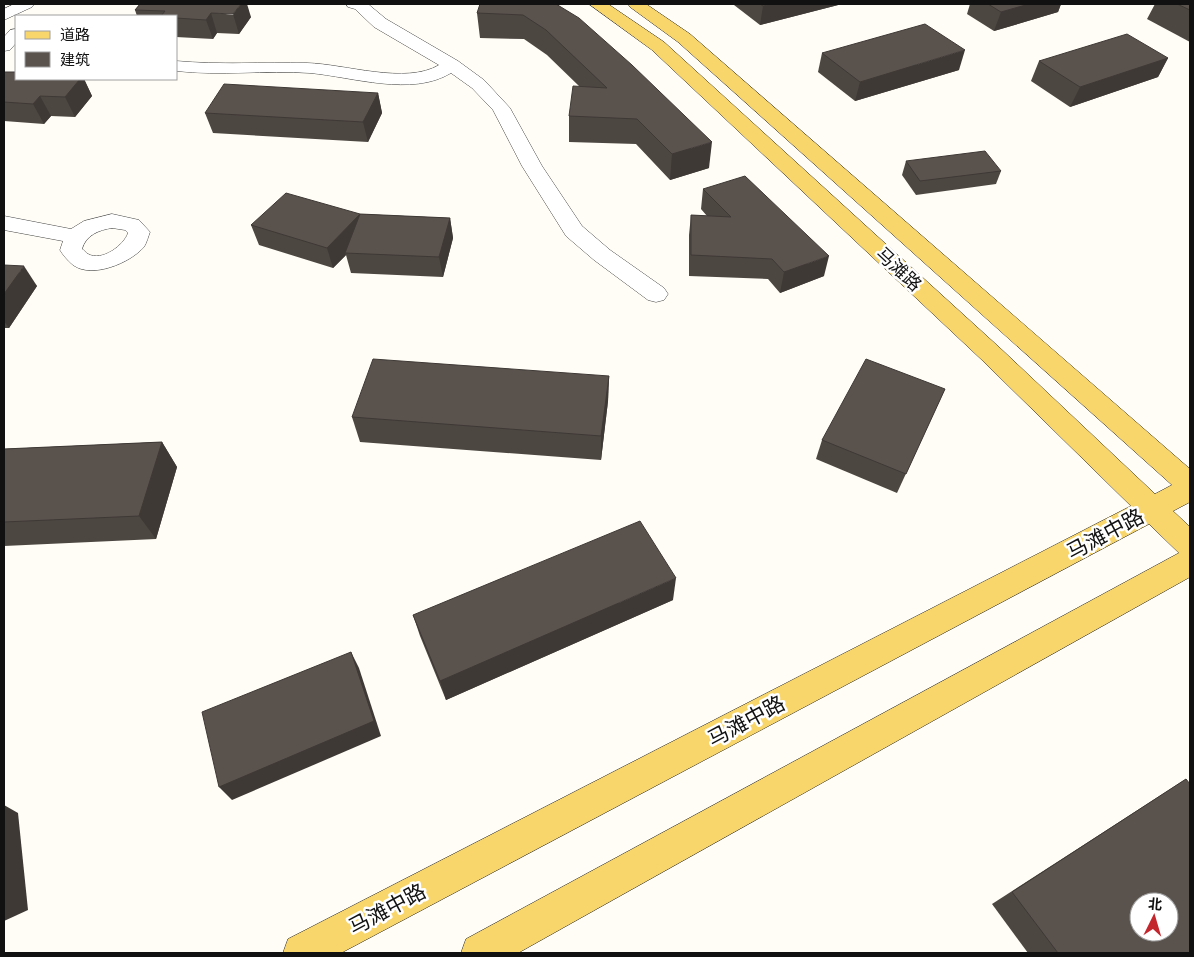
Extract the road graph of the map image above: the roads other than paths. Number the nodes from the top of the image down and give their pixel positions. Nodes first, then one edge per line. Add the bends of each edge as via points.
1 (26, 4) edge
2 (354, 4) edge
3 (598, 4) edge
4 (636, 4) edge
5 (4, 15) edge
6 (4, 20) edge
7 (15, 25) edge
8 (15, 35) edge
9 (4, 46) edge
10 (452, 65) junction
11 (178, 66) edge
12 (4, 223) edge
13 (76, 237) dead end
14 (656, 294) dead end
15 (1190, 487) edge
16 (1152, 510) junction
17 (1190, 545) edge
18 (1190, 562) edge
19 (302, 953) edge
20 (480, 953) edge

1 - 5 street
2 - 10 street
3 - 16 main road, 马滩路 via 658,46 991,354
4 - 15 main road, 马滩路 via 684,38
6 - 7 street
8 - 9 street
10 - 11 street via 434,76 390,79 309,68
10 - 14 street via 478,84 501,108 532,166 574,231
12 - 13 street
15 - 16 main road, 马滩中路
16 - 17 main road, 马滩路
16 - 19 main road, 马滩中路
18 - 20 main road

